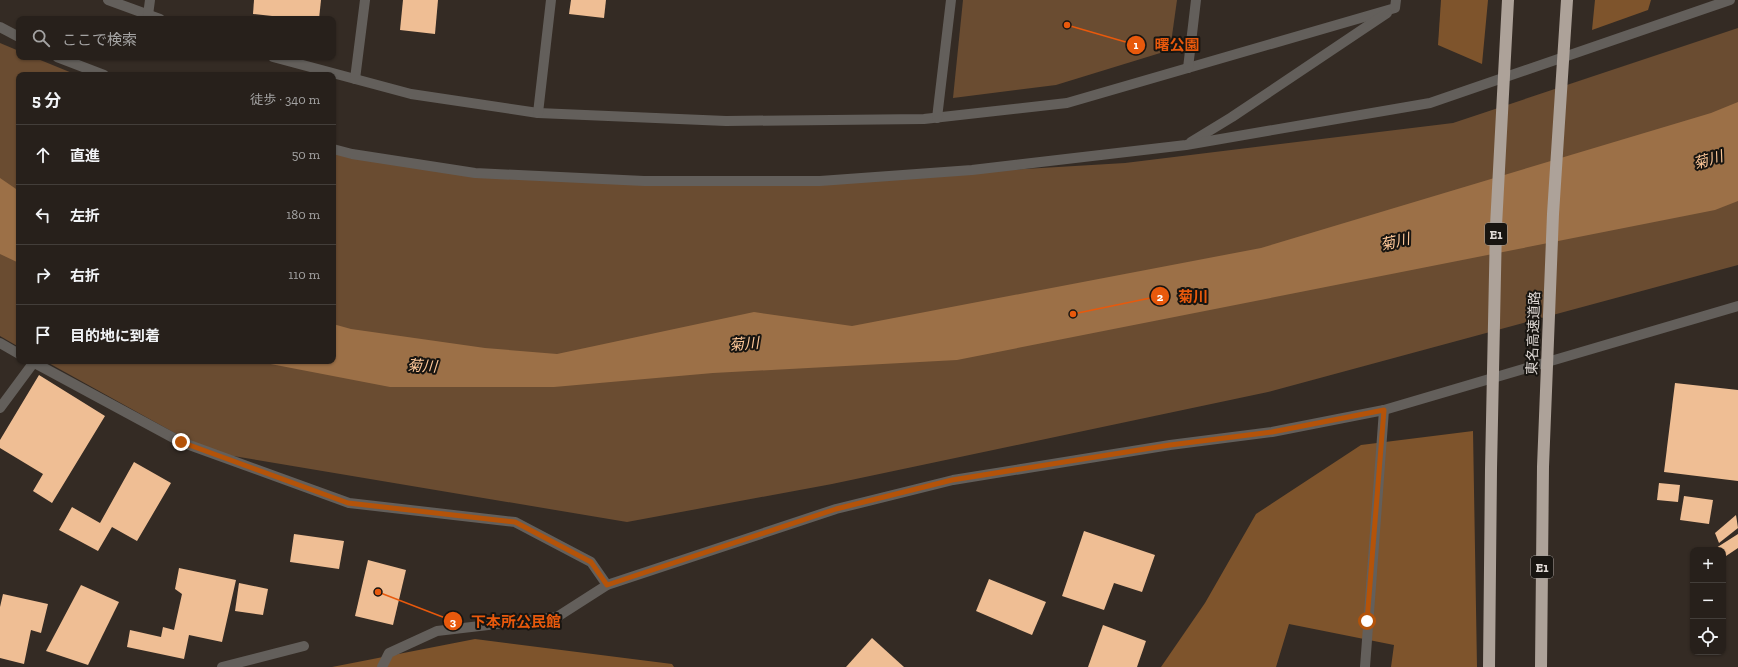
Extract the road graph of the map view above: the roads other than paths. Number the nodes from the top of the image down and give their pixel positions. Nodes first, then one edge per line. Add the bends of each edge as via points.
1 (108, 0) edge
2 (150, 0) edge
3 (364, 0) edge
4 (551, 0) edge
5 (951, 0) edge
6 (1196, 0) edge
7 (1508, 0) edge
8 (1567, 0) edge
9 (1730, 0) edge
10 (1395, 4) edge
11 (148, 15) junction
12 (151, 16) edge
13 (0, 27) edge
14 (16, 35) edge
15 (66, 60) edge
16 (284, 60) edge
17 (1188, 68) junction
18 (96, 72) edge
19 (329, 72) edge
20 (336, 74) edge
21 (355, 79) junction
22 (538, 113) junction
23 (937, 118) junction
24 (1186, 145) junction
25 (336, 150) edge
26 (1738, 306) edge
27 (0, 343) edge
28 (16, 352) edge
29 (32, 364) edge
30 (37, 364) edge
31 (0, 408) edge
32 (1384, 410) junction
33 (607, 585) junction
34 (304, 646) dead end
35 (222, 667) edge
36 (382, 667) edge
37 (1365, 667) edge
38 (1489, 667) edge
39 (1541, 667) edge

1 - 11 street
2 - 11 street
3 - 21 street
4 - 22 street
5 - 23 street
6 - 17 street
7 - 38 highway, E1 via 1496,226
8 - 39 highway, 東名高速道路 / E1 via 1553,214 1542,467
9 - 24 street via 1430,103
10 - 17 street
10 - 24 street via 1232,117
11 - 12 street
13 - 14 street
15 - 18 street
16 - 19 street
17 - 23 street via 1067,103
20 - 21 street
21 - 22 street via 411,94
22 - 23 street via 726,121
24 - 25 street via 972,170 812,181 644,182 475,173
26 - 32 street
27 - 28 street
29 - 31 street
30 - 33 street via 181,442 348,503 515,522 591,562
32 - 33 street via 1272,432 1170,445 952,480 836,509
32 - 37 street
33 - 36 street via 557,617 437,631 389,652
34 - 35 street

